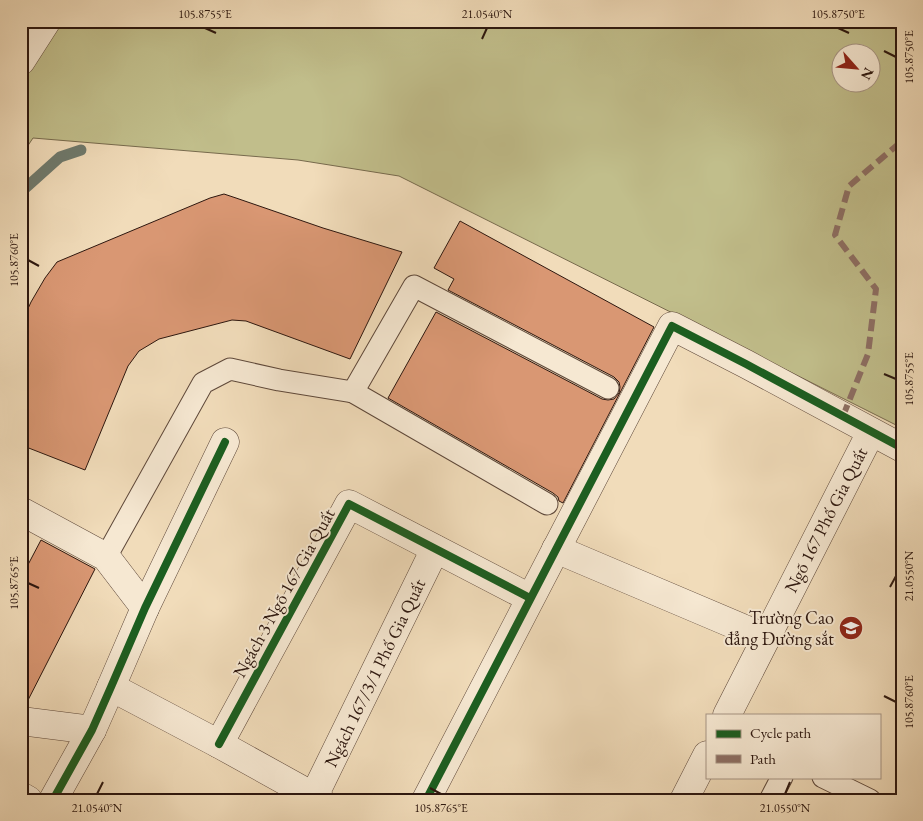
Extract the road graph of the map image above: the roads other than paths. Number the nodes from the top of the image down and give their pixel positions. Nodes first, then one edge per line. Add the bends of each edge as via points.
1 (46, 22) edge
2 (21, 61) edge
3 (608, 388) dead end
4 (353, 392) junction
5 (871, 432) junction
6 (225, 442) dead end
7 (902, 448) edge
8 (547, 504) dead end
9 (21, 511) edge
10 (556, 548) junction
11 (435, 549) junction
12 (106, 557) junction
13 (530, 598) junction
14 (145, 608) junction
15 (766, 638) junction
16 (111, 687) junction
17 (728, 714) edge
18 (21, 721) edge
19 (92, 730) junction
20 (219, 744) junction
21 (706, 757) edge
22 (781, 778) edge
23 (825, 778) edge
24 (21, 796) edge
25 (317, 798) edge
26 (28, 800) edge
27 (52, 800) edge
28 (426, 800) edge
29 (684, 800) edge
30 (770, 800) edge
31 (870, 800) edge

1 - 2 street
3 - 4 lane via 414,286
4 - 8 lane
4 - 12 lane via 230,369 203,383
5 - 7 street
5 - 10 street via 672,326
5 - 15 street, Ngõ 167 Phố Gia Quất
6 - 14 street
9 - 12 street
10 - 13 street
10 - 15 street
11 - 13 street, Ngách 3 Ngõ 167 Gia Quất
11 - 20 street, Ngách 3 Ngõ 167 Gia Quất via 349,504
11 - 25 street, Ngách 167/3/1 Phố Gia Quất
12 - 14 street
13 - 28 street
14 - 16 street
15 - 17 street, Ngõ 167 Phố Gia Quất
16 - 19 street
16 - 20 street
18 - 19 street
19 - 27 street
20 - 25 street
21 - 29 street
22 - 30 lane
23 - 31 lane
24 - 26 street

